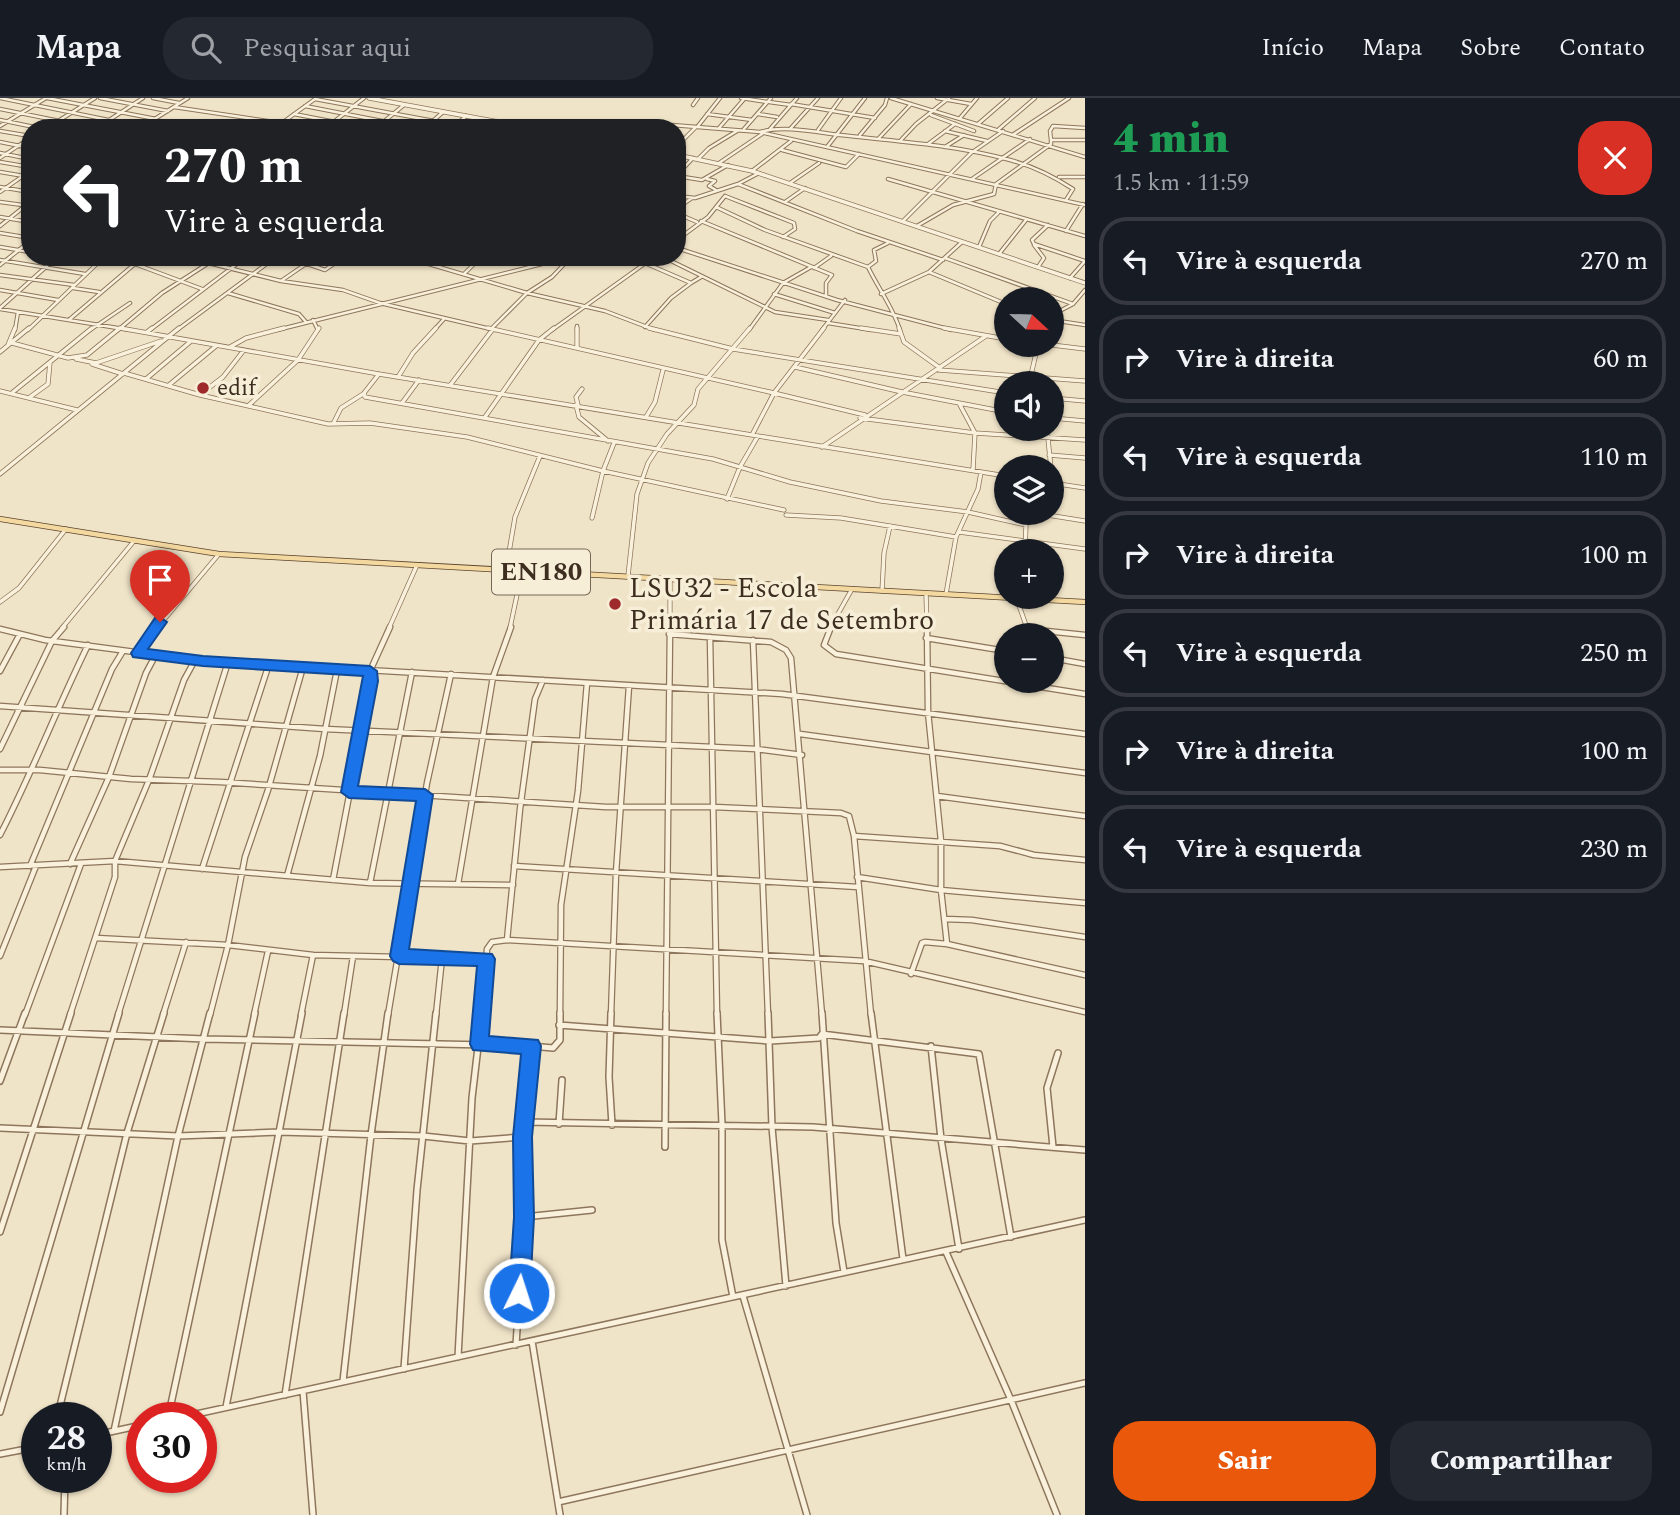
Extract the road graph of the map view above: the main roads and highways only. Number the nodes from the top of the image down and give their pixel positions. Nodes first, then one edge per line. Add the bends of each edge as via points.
1 (0, 519) edge
2 (994, 596) edge
3 (1064, 600) edge
4 (1085, 602) edge

1 - 2 main road, EN180 via 219,554
3 - 4 main road, EN180

